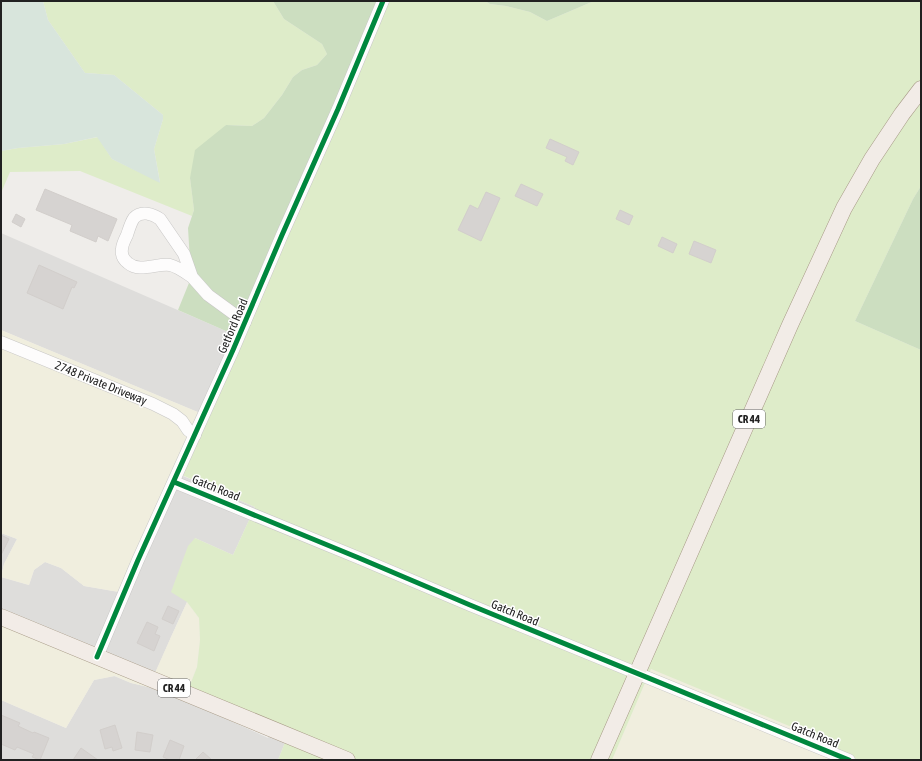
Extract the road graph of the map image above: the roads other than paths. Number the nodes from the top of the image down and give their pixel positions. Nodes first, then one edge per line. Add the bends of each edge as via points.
1 (383, 1) edge
2 (921, 89) edge
3 (192, 277) junction
4 (245, 322) junction
5 (1, 342) edge
6 (195, 435) junction
7 (174, 482) junction
8 (1, 617) edge
9 (97, 657) junction
10 (637, 673) junction
11 (347, 760) edge
12 (598, 760) edge
13 (849, 760) edge

1 - 4 street, Getford Road
2 - 10 main road, CR 44 via 872,159 844,208
3 - 3 street via 184,254 160,219 146,213 135,217 121,248 122,256 128,263 139,268 172,265
3 - 4 street via 208,295
4 - 6 street, Getford Road
5 - 6 street, 2748 Private Driveway via 153,404 173,414
6 - 7 street, Getford Road
7 - 9 street, Getford Road
7 - 10 street, Gatch Road
8 - 9 main road, CR 44
9 - 11 main road, CR 44
10 - 12 main road, CR 44
10 - 13 street, Gatch Road

